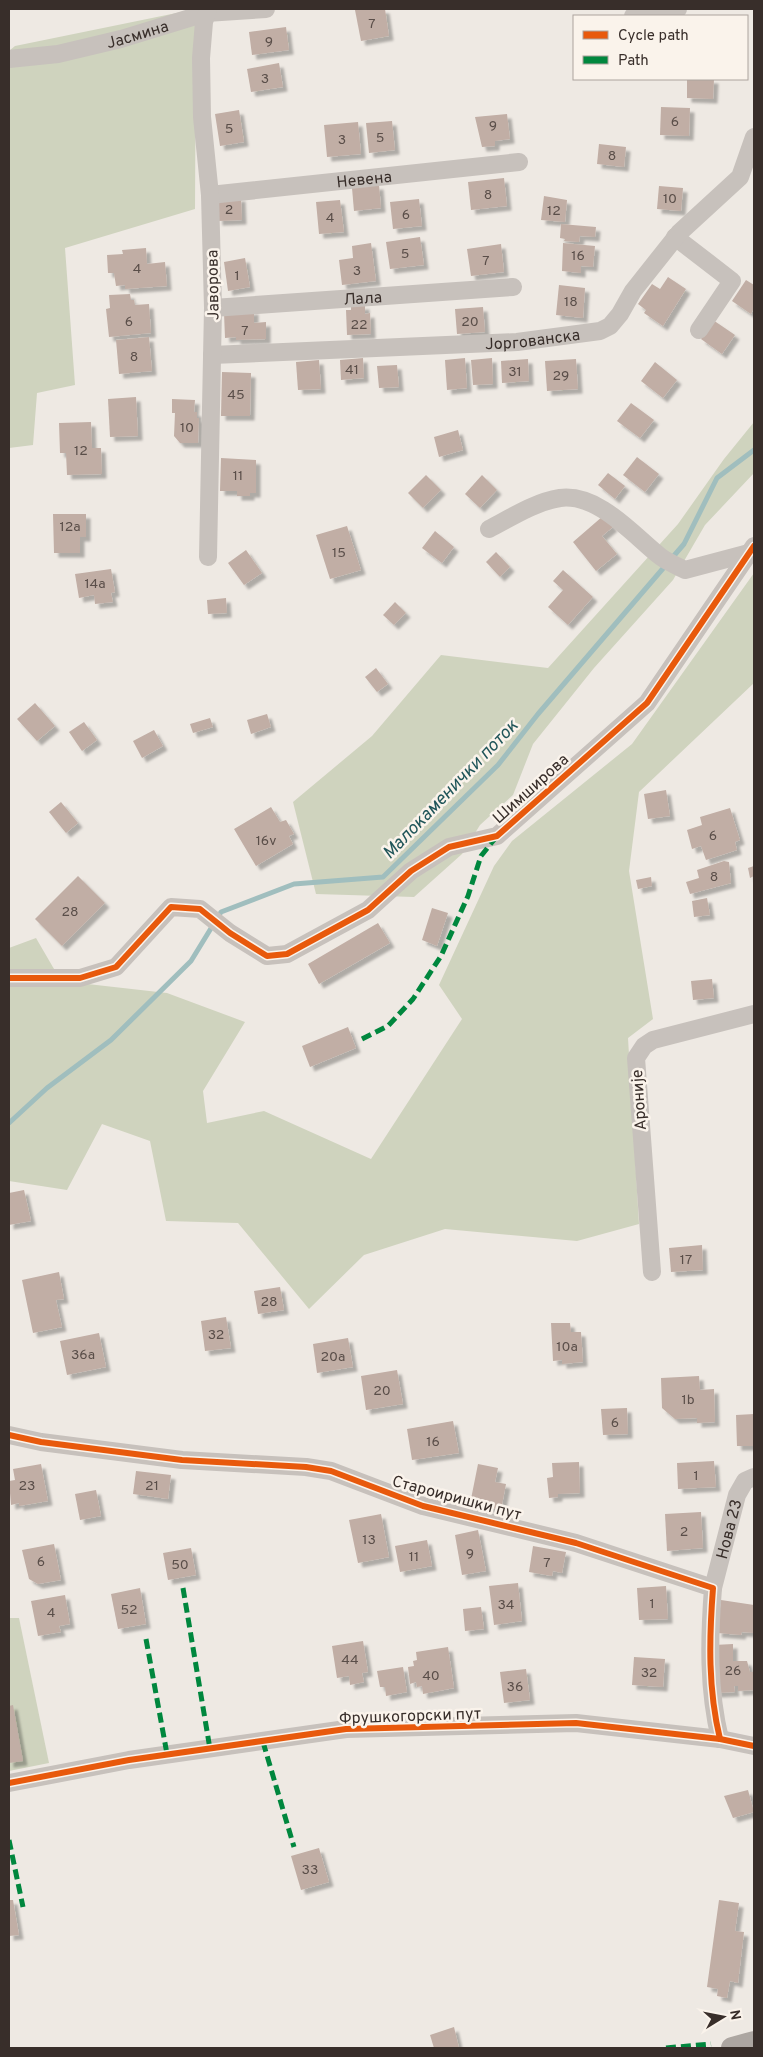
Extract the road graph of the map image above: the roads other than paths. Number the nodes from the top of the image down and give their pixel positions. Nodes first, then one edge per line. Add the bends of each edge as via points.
1 (266, 9) edge
2 (678, 9) edge
3 (207, 11) edge
4 (639, 15) edge
5 (9, 59) edge
6 (754, 137) edge
7 (519, 162) dead end
8 (210, 195) junction
9 (675, 237) junction
10 (513, 287) dead end
11 (213, 308) junction
12 (699, 330) dead end
13 (212, 355) junction
14 (489, 528) dead end
15 (752, 550) edge
16 (208, 557) dead end
17 (9, 978) edge
18 (754, 1014) edge
19 (652, 1272) dead end
20 (9, 1435) edge
21 (754, 1477) edge
22 (713, 1588) junction
23 (720, 1739) junction
24 (754, 1746) edge
25 (9, 1782) edge
26 (754, 2042) edge
27 (732, 2048) edge

1 - 3 street, Јасмина
2 - 4 street
3 - 5 street, Јасмина via 121,39 58,54
3 - 8 street, Јаворова via 201,58 202,117
6 - 9 street, Јоргованска via 740,177
7 - 8 street, Невена
8 - 11 street, Јаворова
9 - 12 street via 732,281
9 - 13 street, Јоргованска via 633,291 620,314 610,326 600,331 517,342
10 - 11 street, Лала
11 - 13 street, Јаворова
13 - 16 street, Јаворова
14 - 15 street via 536,504 562,498 591,503 623,523 662,558 684,570
15 - 17 street, Шимширова via 647,703 497,836 448,847 411,871 368,910 287,954 267,956 200,909 171,907 116,968 80,978
18 - 19 street, Ароније via 653,1040 641,1049 636,1058
20 - 22 street, Староиришки пут via 182,1460 306,1466 331,1471 423,1506 576,1543
21 - 22 street, Нова 23 via 745,1481 737,1495
22 - 23 street via 711,1688
23 - 24 street, Фрушкогорски пут
23 - 25 street, Фрушкогорски пут via 576,1723 346,1730 129,1760
26 - 27 main road

